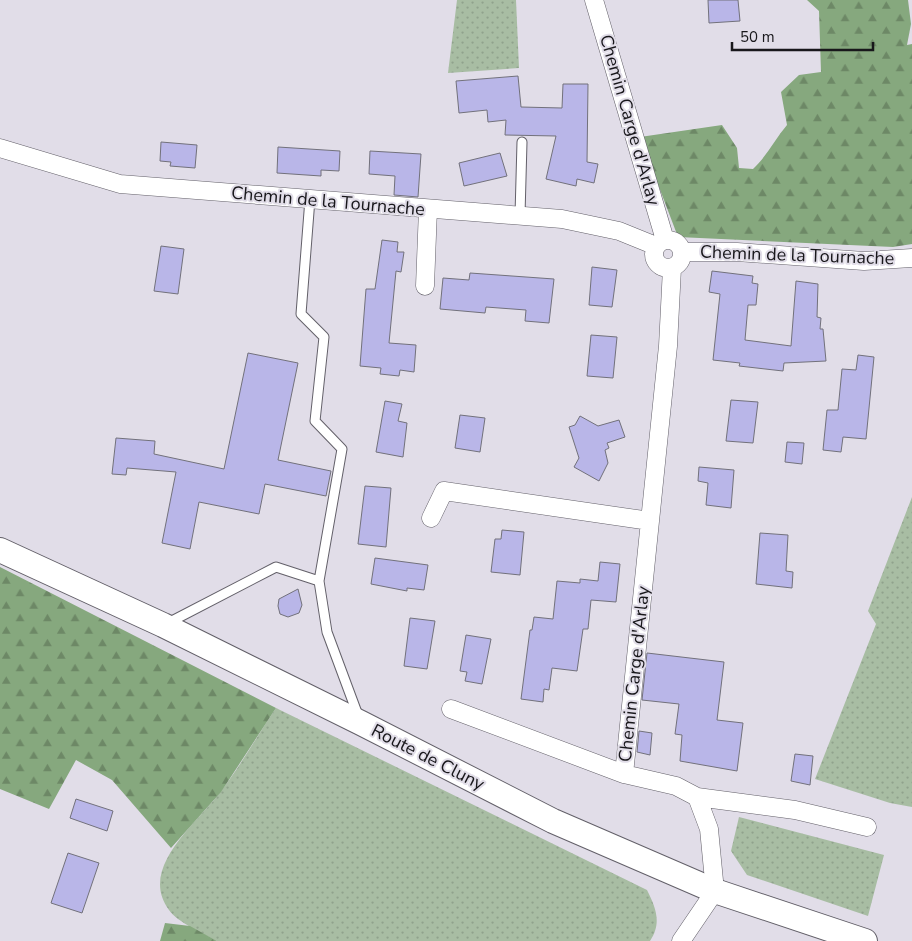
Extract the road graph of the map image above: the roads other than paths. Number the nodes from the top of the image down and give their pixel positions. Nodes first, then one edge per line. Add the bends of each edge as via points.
1 (594, 0) edge
2 (522, 142) dead end
3 (0, 148) edge
4 (310, 198) junction
5 (428, 209) junction
6 (520, 215) junction
7 (661, 243) junction
8 (682, 252) junction
9 (912, 258) edge
10 (672, 268) junction
11 (425, 286) dead end
12 (431, 518) dead end
13 (650, 521) junction
14 (0, 550) edge
15 (319, 581) junction
16 (163, 625) junction
17 (451, 709) dead end
18 (361, 723) junction
19 (624, 774) junction
20 (697, 797) junction
21 (867, 827) dead end
22 (715, 891) junction
23 (681, 941) edge
24 (865, 941) edge

1 - 7 street, Chemin Carge d'Arlay
2 - 6 lane
3 - 4 street, Chemin de la Tournache via 120,184
4 - 5 street, Chemin de la Tournache
4 - 15 lane via 301,314 324,337 316,421 342,449
5 - 6 street, Chemin de la Tournache
5 - 11 street
6 - 7 street, Chemin de la Tournache via 562,219
7 - 8 street via 676,242
7 - 10 street via 654,258 666,269
8 - 9 street, Chemin de la Tournache via 738,252 864,261
8 - 10 street via 680,262
10 - 13 street, Chemin Carge d'Arlay via 668,346
12 - 13 street via 444,491
13 - 19 street, Chemin Carge d'Arlay
14 - 16 main road, Route de Cluny
15 - 16 lane via 276,567
15 - 18 lane via 328,632
16 - 18 main road, Route de Cluny
17 - 19 street
18 - 22 main road, Route de Cluny via 553,821
19 - 20 street, Chemin Carge d'Arlay via 676,786
20 - 21 street, Chemin Carge d'Arlay via 795,810
20 - 22 street via 709,829
22 - 23 street
22 - 24 main road, Route de Cluny

